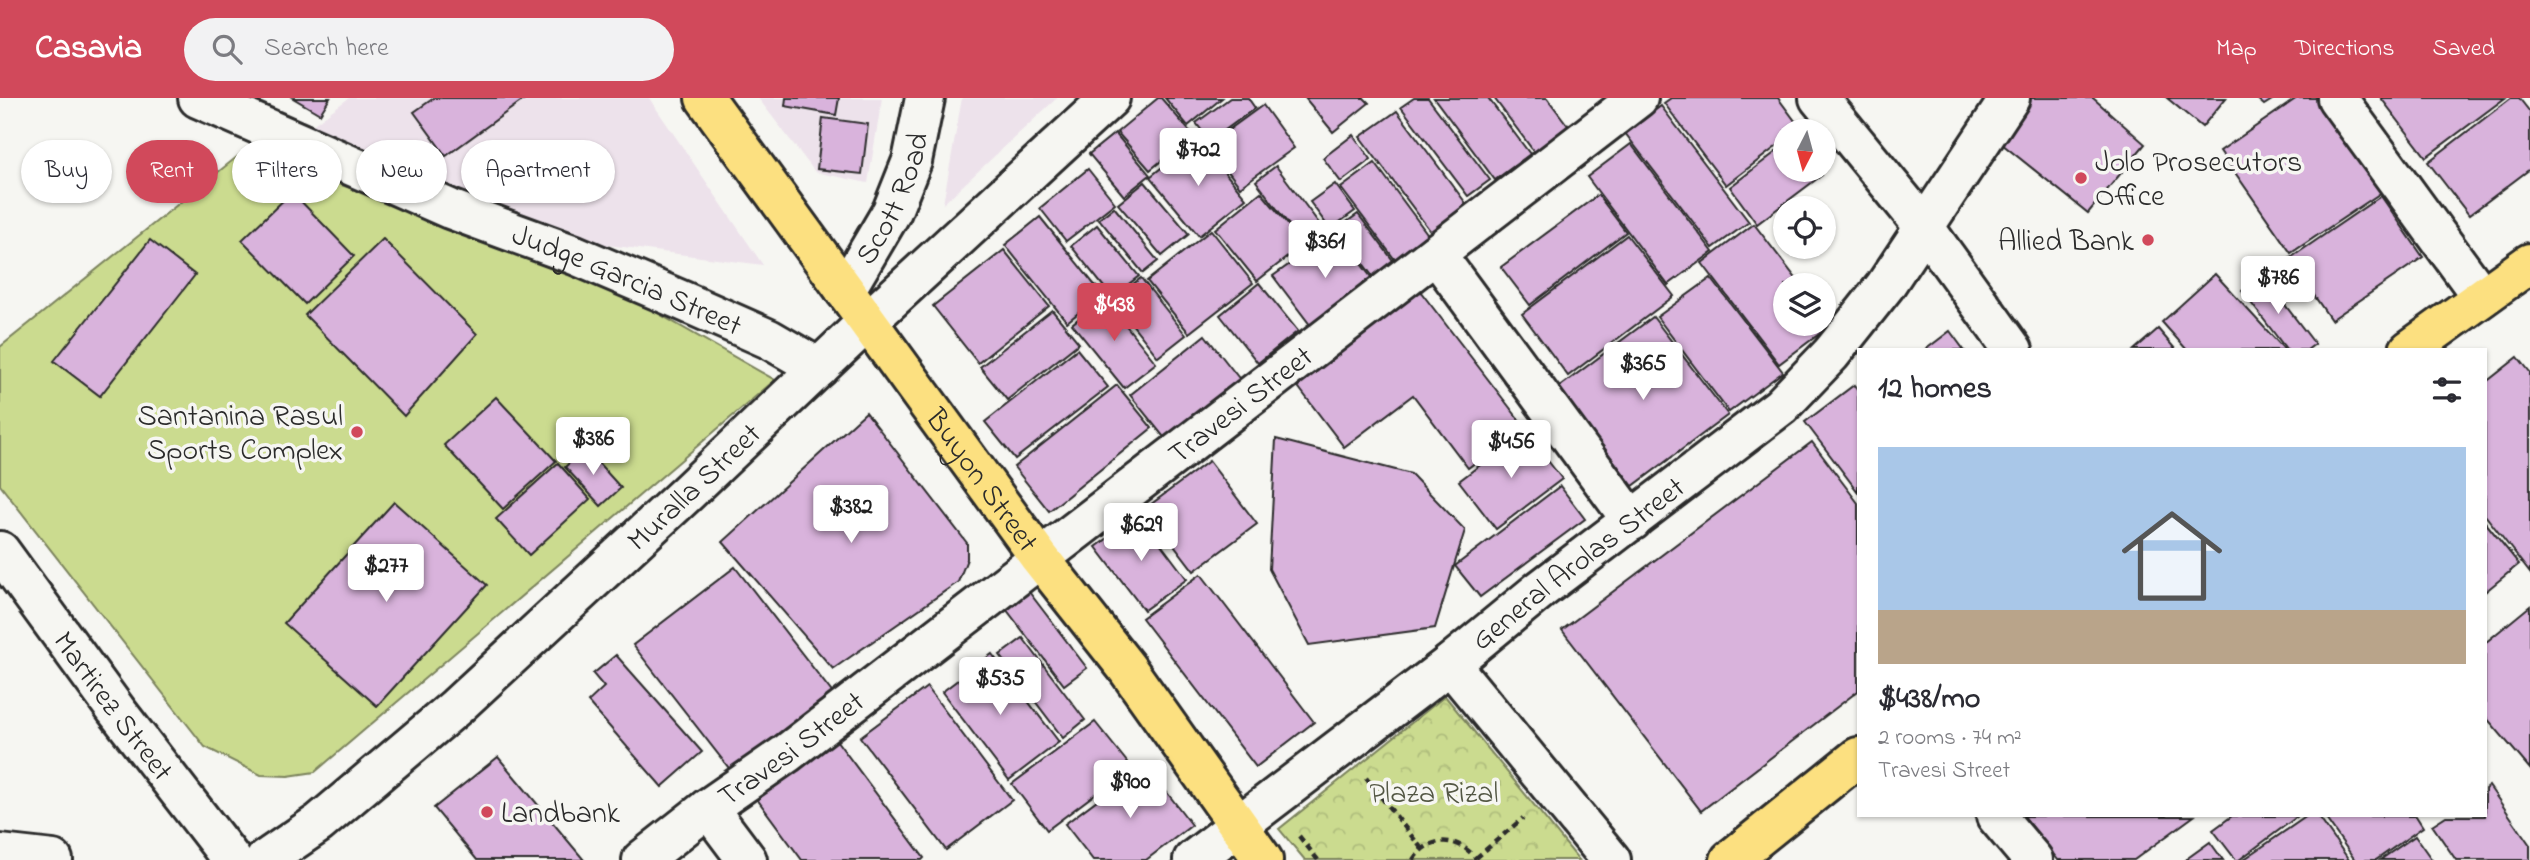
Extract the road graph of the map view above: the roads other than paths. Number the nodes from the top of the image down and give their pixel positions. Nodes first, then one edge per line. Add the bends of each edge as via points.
1 (198, 98) edge
2 (705, 98) edge
3 (925, 98) edge
4 (1110, 98) edge
5 (1638, 98) edge
6 (1819, 98) edge
7 (2010, 98) edge
8 (2337, 98) edge
9 (1925, 228) junction
10 (1436, 254) junction
11 (2530, 263) edge
12 (845, 291) junction
13 (2482, 297) junction
14 (867, 322) junction
15 (2013, 348) edge
16 (2412, 348) edge
17 (819, 368) junction
18 (1633, 521) junction
19 (0, 551) edge
20 (1039, 557) junction
21 (1450, 664) junction
22 (1857, 758) edge
23 (708, 808) junction
24 (1997, 817) edge
25 (1238, 825) junction
26 (0, 854) edge
27 (53, 860) edge
28 (232, 860) edge
29 (265, 860) edge
30 (642, 860) edge
31 (747, 860) edge
32 (1193, 860) edge
33 (1263, 860) edge
34 (1611, 860) edge
35 (1730, 860) edge
36 (2033, 860) edge

1 - 17 street, Judge Garcia Street via 450,209 683,300 769,339
2 - 12 main road, Buyon Street
3 - 12 street, Scott Road via 912,161 892,211
4 - 14 street, Muralla Street
5 - 10 street, Travesi Street
6 - 9 street
7 - 9 street, General Arolas Street
8 - 13 street
9 - 15 street
9 - 18 street, General Arolas Street via 1831,354 1781,406
10 - 18 street
10 - 20 street, Travesi Street
11 - 13 main road
12 - 14 main road, Buyon Street
13 - 16 main road
14 - 17 street, Muralla Street
14 - 20 main road, Buyon Street
17 - 29 street, Muralla Street via 456,707 319,822
18 - 21 street, General Arolas Street
19 - 28 street, Martirez Street
20 - 23 street, Travesi Street via 786,754
20 - 25 main road, Buyon Street via 1126,667
21 - 25 street, General Arolas Street
21 - 34 street
22 - 35 main road
23 - 30 street, Travesi Street
23 - 31 street
24 - 36 street
25 - 32 street, General Arolas Street
25 - 33 main road, Buyon Street
26 - 27 street

